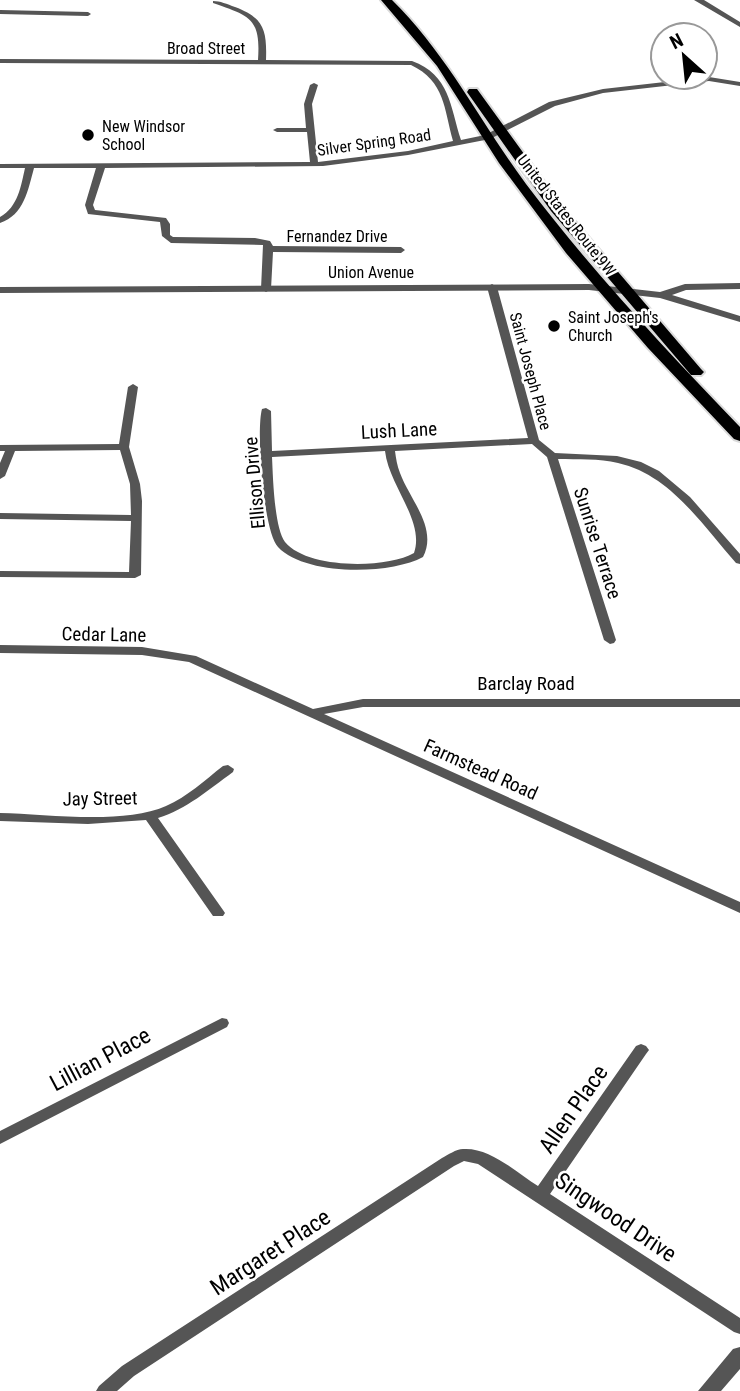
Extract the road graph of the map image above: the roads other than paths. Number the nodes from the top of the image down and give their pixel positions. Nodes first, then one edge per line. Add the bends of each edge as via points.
1 (386, 0) edge
2 (397, 0) edge
3 (698, 0) edge
4 (215, 2) edge
5 (0, 12) edge
6 (88, 14) dead end
7 (740, 24) edge
8 (0, 61) edge
9 (262, 61) junction
10 (740, 84) edge
11 (314, 85) dead end
12 (277, 130) dead end
13 (311, 130) junction
14 (494, 134) junction
15 (458, 144) junction
16 (314, 164) junction
17 (0, 166) edge
18 (30, 166) junction
19 (101, 166) junction
20 (0, 220) edge
21 (269, 249) junction
22 (401, 250) dead end
23 (740, 286) edge
24 (492, 287) junction
25 (601, 288) junction
26 (266, 289) junction
27 (623, 289) junction
28 (0, 290) edge
29 (661, 295) junction
30 (740, 319) edge
31 (133, 387) dead end
32 (266, 411) dead end
33 (740, 418) edge
34 (740, 436) edge
35 (534, 441) junction
36 (124, 447) junction
37 (5, 448) edge
38 (390, 449) junction
39 (267, 454) junction
40 (552, 456) junction
41 (0, 476) edge
42 (0, 516) edge
43 (137, 518) junction
44 (740, 561) edge
45 (0, 574) edge
46 (610, 640) dead end
47 (0, 649) edge
48 (205, 664) joint
49 (740, 704) edge
50 (313, 713) junction
51 (228, 769) dead end
52 (0, 817) edge
53 (150, 817) junction
54 (740, 908) edge
55 (218, 913) dead end
56 (222, 1023) dead end
57 (641, 1050) dead end
58 (0, 1138) edge
59 (463, 1155) joint
60 (541, 1194) junction
61 (740, 1327) edge
62 (740, 1355) edge
63 (105, 1391) edge
64 (708, 1391) edge

1 - 14 highway, United States Route 9W via 429,46
2 - 14 highway, United States Route 9W via 441,45
3 - 7 street
4 - 9 street via 258,23 263,33
5 - 6 street
8 - 9 street, Broad Street
9 - 15 street, Broad Street via 412,63 425,69 442,90 451,108
10 - 14 street, Silver Spring Road via 709,79 603,91 552,104
11 - 13 street via 308,104
12 - 13 street
13 - 16 street
14 - 15 street, Silver Spring Road
14 - 25 highway, United States Route 9W via 540,210
14 - 27 highway, United States Route 9W
15 - 16 street, Silver Spring Road
16 - 19 street, Silver Spring Road
17 - 18 street, Silver Spring Road
18 - 19 street, Silver Spring Road
18 - 20 street via 16,210
19 - 21 street, Fernandez Drive via 91,212 163,220 171,240 255,241 267,243
21 - 22 street, Fernandez Drive
21 - 26 street
23 - 29 street, Union Avenue via 685,286
24 - 25 street, Union Avenue
24 - 26 street, Union Avenue
24 - 35 street, Saint Joseph Place
25 - 27 street, Union Avenue
25 - 34 highway, United States Route 9W
26 - 28 street, Union Avenue
27 - 29 street, Union Avenue
27 - 33 highway, United States Route 9W
29 - 30 street
31 - 36 street
32 - 39 street, Ellison Drive
35 - 38 street, Lush Lane
35 - 40 street, Saint Joseph Place
36 - 37 street
36 - 43 street via 135,484
37 - 41 street
38 - 39 street, Lush Lane
38 - 39 street, Ellison Drive via 395,475 418,519 422,545 419,555 390,566 318,562 281,544 273,526
40 - 44 street via 617,459 654,471 680,493
40 - 46 street, Sunrise Terrace
42 - 43 street
43 - 45 street via 135,575
47 - 48 street, Cedar Lane via 142,651
48 - 50 street, Farmstead Road
49 - 50 street, Barclay Road via 363,703
50 - 54 street, Farmstead Road
51 - 53 street, Jay Street via 171,809
52 - 53 street, Jay Street
53 - 55 street
56 - 58 street, Lillian Place
57 - 60 street, Allen Place
59 - 60 street, Singwood Drive via 482,1158
59 - 63 street, Margaret Place via 128,1371
60 - 61 street, Singwood Drive
62 - 64 street

